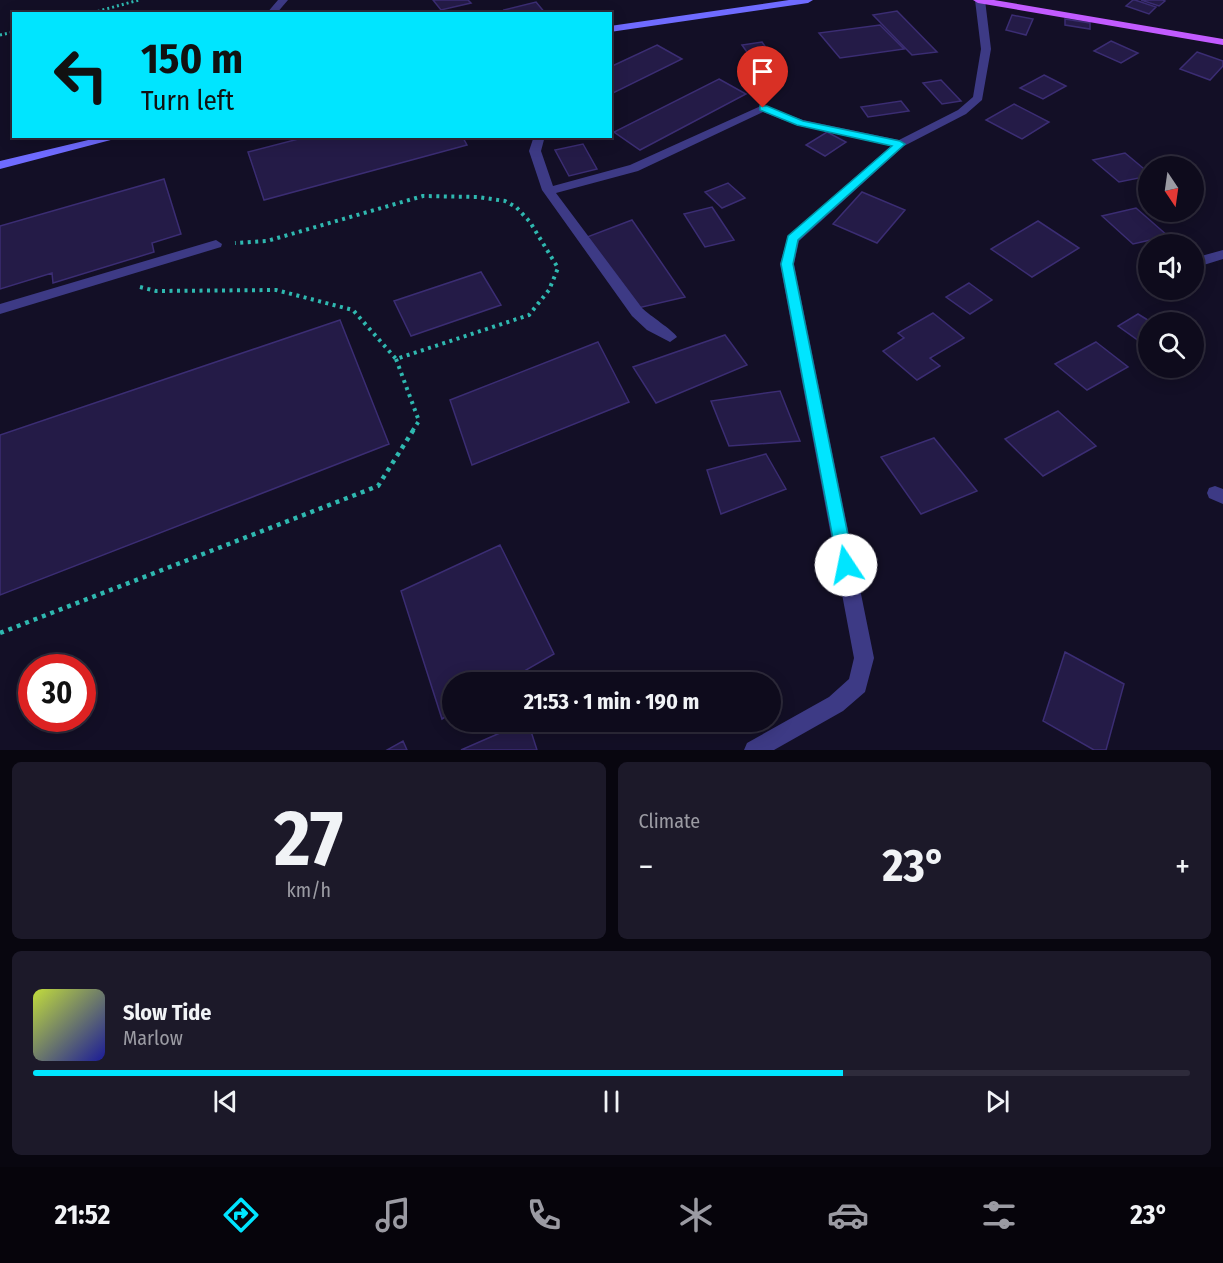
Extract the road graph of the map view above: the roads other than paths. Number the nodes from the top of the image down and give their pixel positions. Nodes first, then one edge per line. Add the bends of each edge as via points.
1 (283, 0) edge
2 (808, 0) edge
3 (979, 0) edge
4 (272, 12) edge
5 (612, 29) edge
6 (1223, 42) edge
7 (113, 138) edge
8 (539, 138) edge
9 (900, 144) junction
10 (0, 165) edge
11 (548, 190) junction
12 (216, 244) road end
13 (1223, 254) edge
14 (1204, 260) edge
15 (0, 309) edge
16 (670, 338) dead end
17 (754, 750) edge

1 - 4 street
2 - 5 main road
3 - 6 main road
3 - 9 street via 986,49 978,98 962,112
7 - 10 main road
8 - 11 street via 535,151
9 - 11 street via 800,123 763,108 634,168 568,188
9 - 17 street via 793,238 787,264 864,658 858,685 836,704
11 - 16 street via 637,312
12 - 15 street
13 - 14 street

